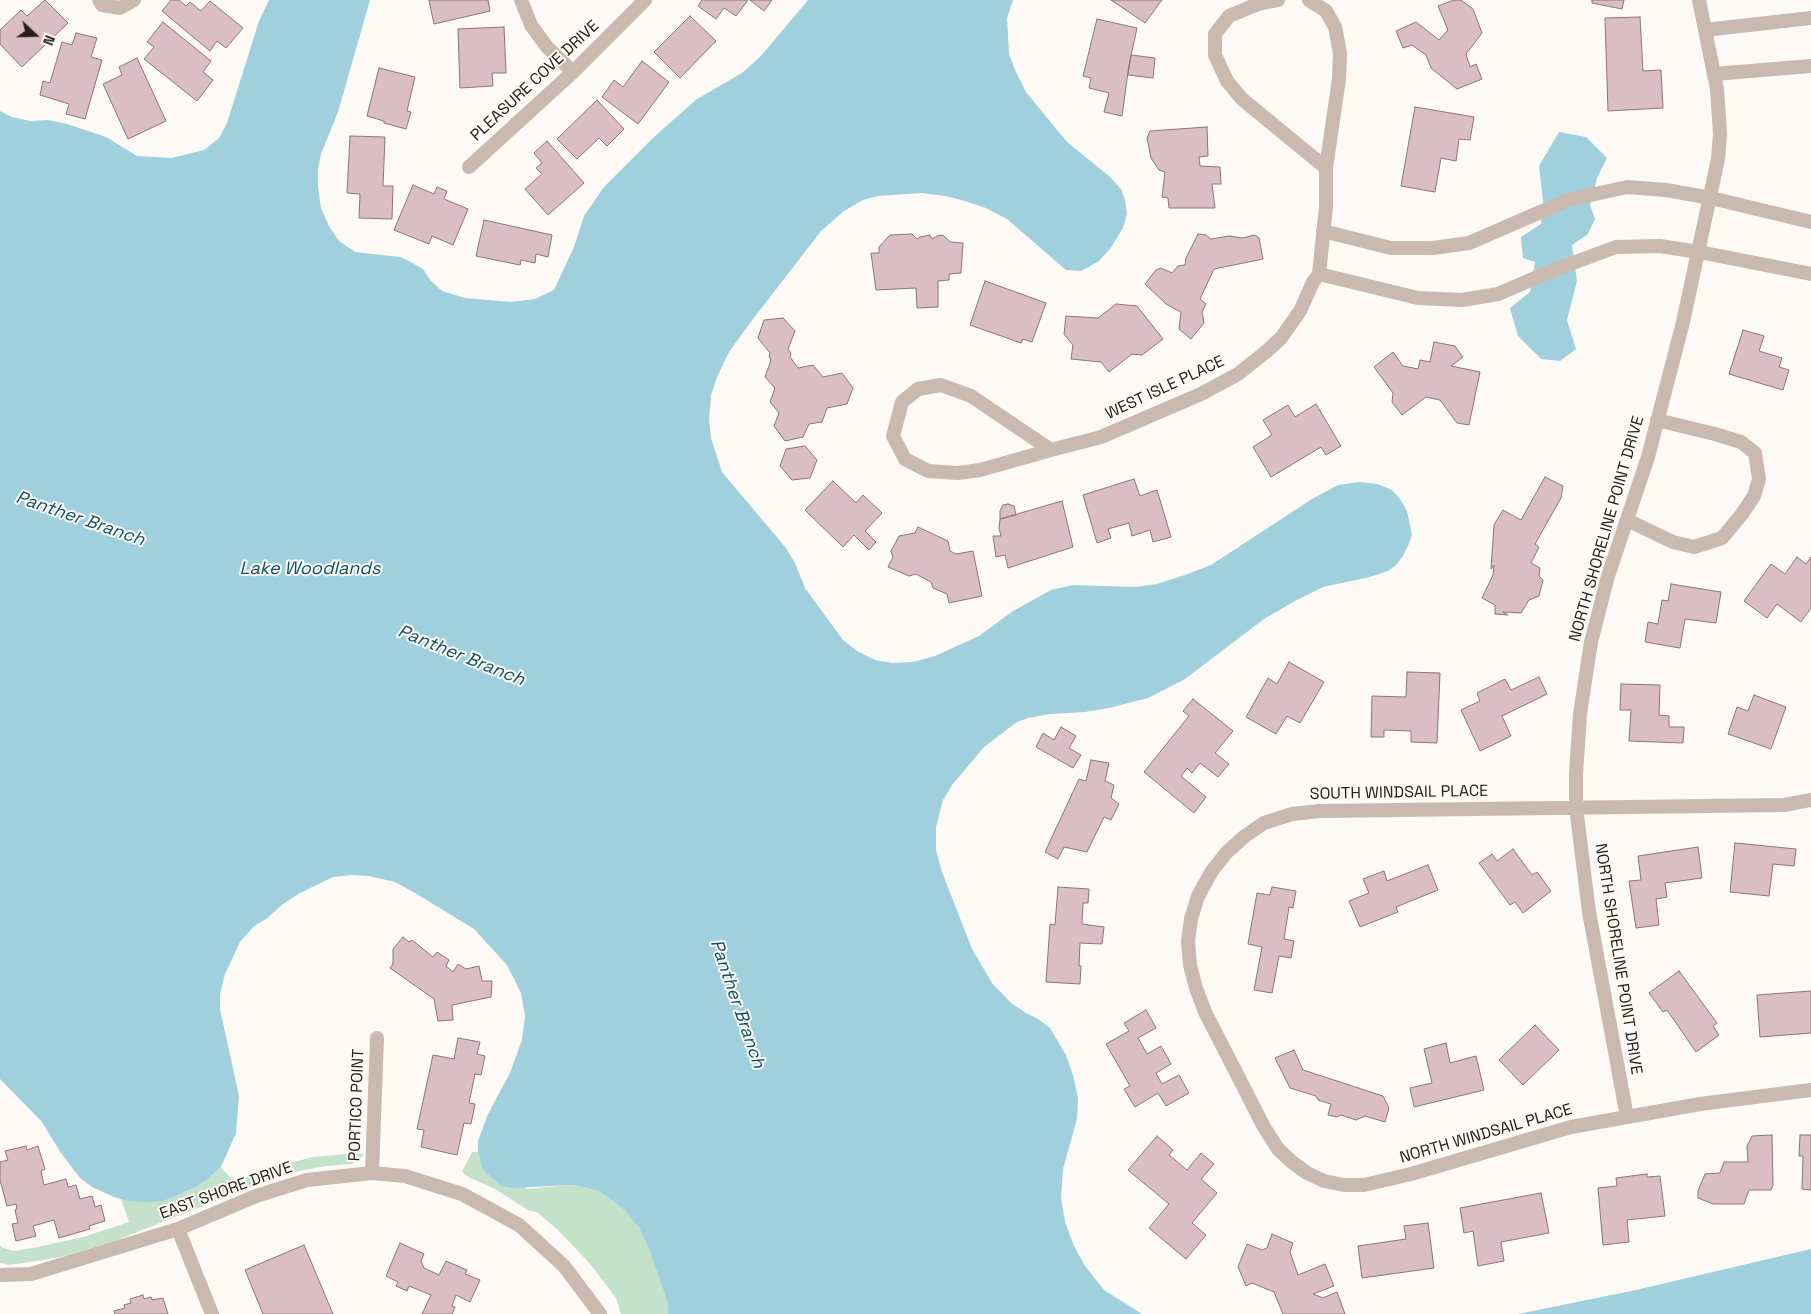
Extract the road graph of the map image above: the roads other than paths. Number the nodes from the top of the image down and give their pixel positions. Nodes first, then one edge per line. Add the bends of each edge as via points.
1 (99, 0) edge
2 (134, 0) edge
3 (521, 0) edge
4 (645, 0) edge
5 (1278, 0) edge
6 (1309, 0) edge
7 (1699, 0) edge
8 (1811, 18) edge
9 (1705, 30) junction
10 (1811, 66) edge
11 (573, 72) junction
12 (1714, 74) junction
13 (469, 166) dead end
14 (1326, 168) junction
15 (1711, 198) junction
16 (1811, 222) edge
17 (1323, 231) junction
18 (1699, 252) junction
19 (1319, 274) junction
20 (1811, 274) edge
21 (1658, 420) junction
22 (1051, 450) junction
23 (1627, 520) junction
24 (1811, 800) edge
25 (1576, 807) junction
26 (377, 1038) dead end
27 (1232, 1062) joint
28 (1811, 1090) edge
29 (1626, 1117) junction
30 (372, 1173) junction
31 (178, 1228) junction
32 (0, 1275) edge
33 (212, 1314) edge
34 (600, 1314) edge

1 - 2 street via 102,5 120,8
3 - 11 street via 531,25 546,47
4 - 11 street, PLEASURE COVE DRIVE
5 - 14 street via 1229,16 1215,34 1215,55 1227,82 1242,99
6 - 14 street, WEST ISLE PLACE via 1326,11 1335,28 1340,53
7 - 9 street, NORTH SHORELINE POINT DRIVE
8 - 9 street
9 - 12 street, NORTH SHORELINE POINT DRIVE
10 - 12 street
11 - 13 street, PLEASURE COVE DRIVE
12 - 15 street, NORTH SHORELINE POINT DRIVE via 1720,134
14 - 17 street, WEST ISLE PLACE
15 - 16 street
15 - 17 street via 1666,190 1627,188 1599,193 1568,200 1469,244 1433,248 1392,248
15 - 18 street, NORTH SHORELINE POINT DRIVE
17 - 19 street, WEST ISLE PLACE
18 - 19 street via 1660,246 1616,247 1498,294 1462,300 1418,298
18 - 20 street
18 - 21 street, NORTH SHORELINE POINT DRIVE
19 - 22 street, WEST ISLE PLACE via 1286,332 1238,374 1201,394 1101,436
21 - 23 street, NORTH SHORELINE POINT DRIVE
21 - 23 street via 1741,442 1754,453 1759,479 1754,496 1722,538 1694,546 1673,542
22 - 22 street, WEST ISLE PLACE via 971,396 941,384 918,389 902,402 894,436 905,459 928,471 980,470
23 - 25 street, NORTH SHORELINE POINT DRIVE via 1591,642 1580,714
24 - 25 street, SOUTH WINDSAIL PLACE via 1784,805
25 - 27 street, SOUTH WINDSAIL PLACE via 1320,811 1292,814 1264,823 1245,836 1212,871 1198,896 1188,941 1196,988
25 - 29 street, NORTH SHORELINE POINT DRIVE via 1589,912
26 - 30 street, PORTICO POINT
27 - 29 street, NORTH WINDSAIL PLACE via 1278,1148 1307,1173 1344,1185 1364,1185 1411,1174 1571,1127
28 - 29 street, NORTH WINDSAIL PLACE
30 - 31 street, EAST SHORE DRIVE via 307,1180 256,1196
30 - 34 street, EAST SHORE DRIVE via 404,1176 462,1194 519,1225 564,1266
31 - 32 street, EAST SHORE DRIVE via 31,1274
31 - 33 street

